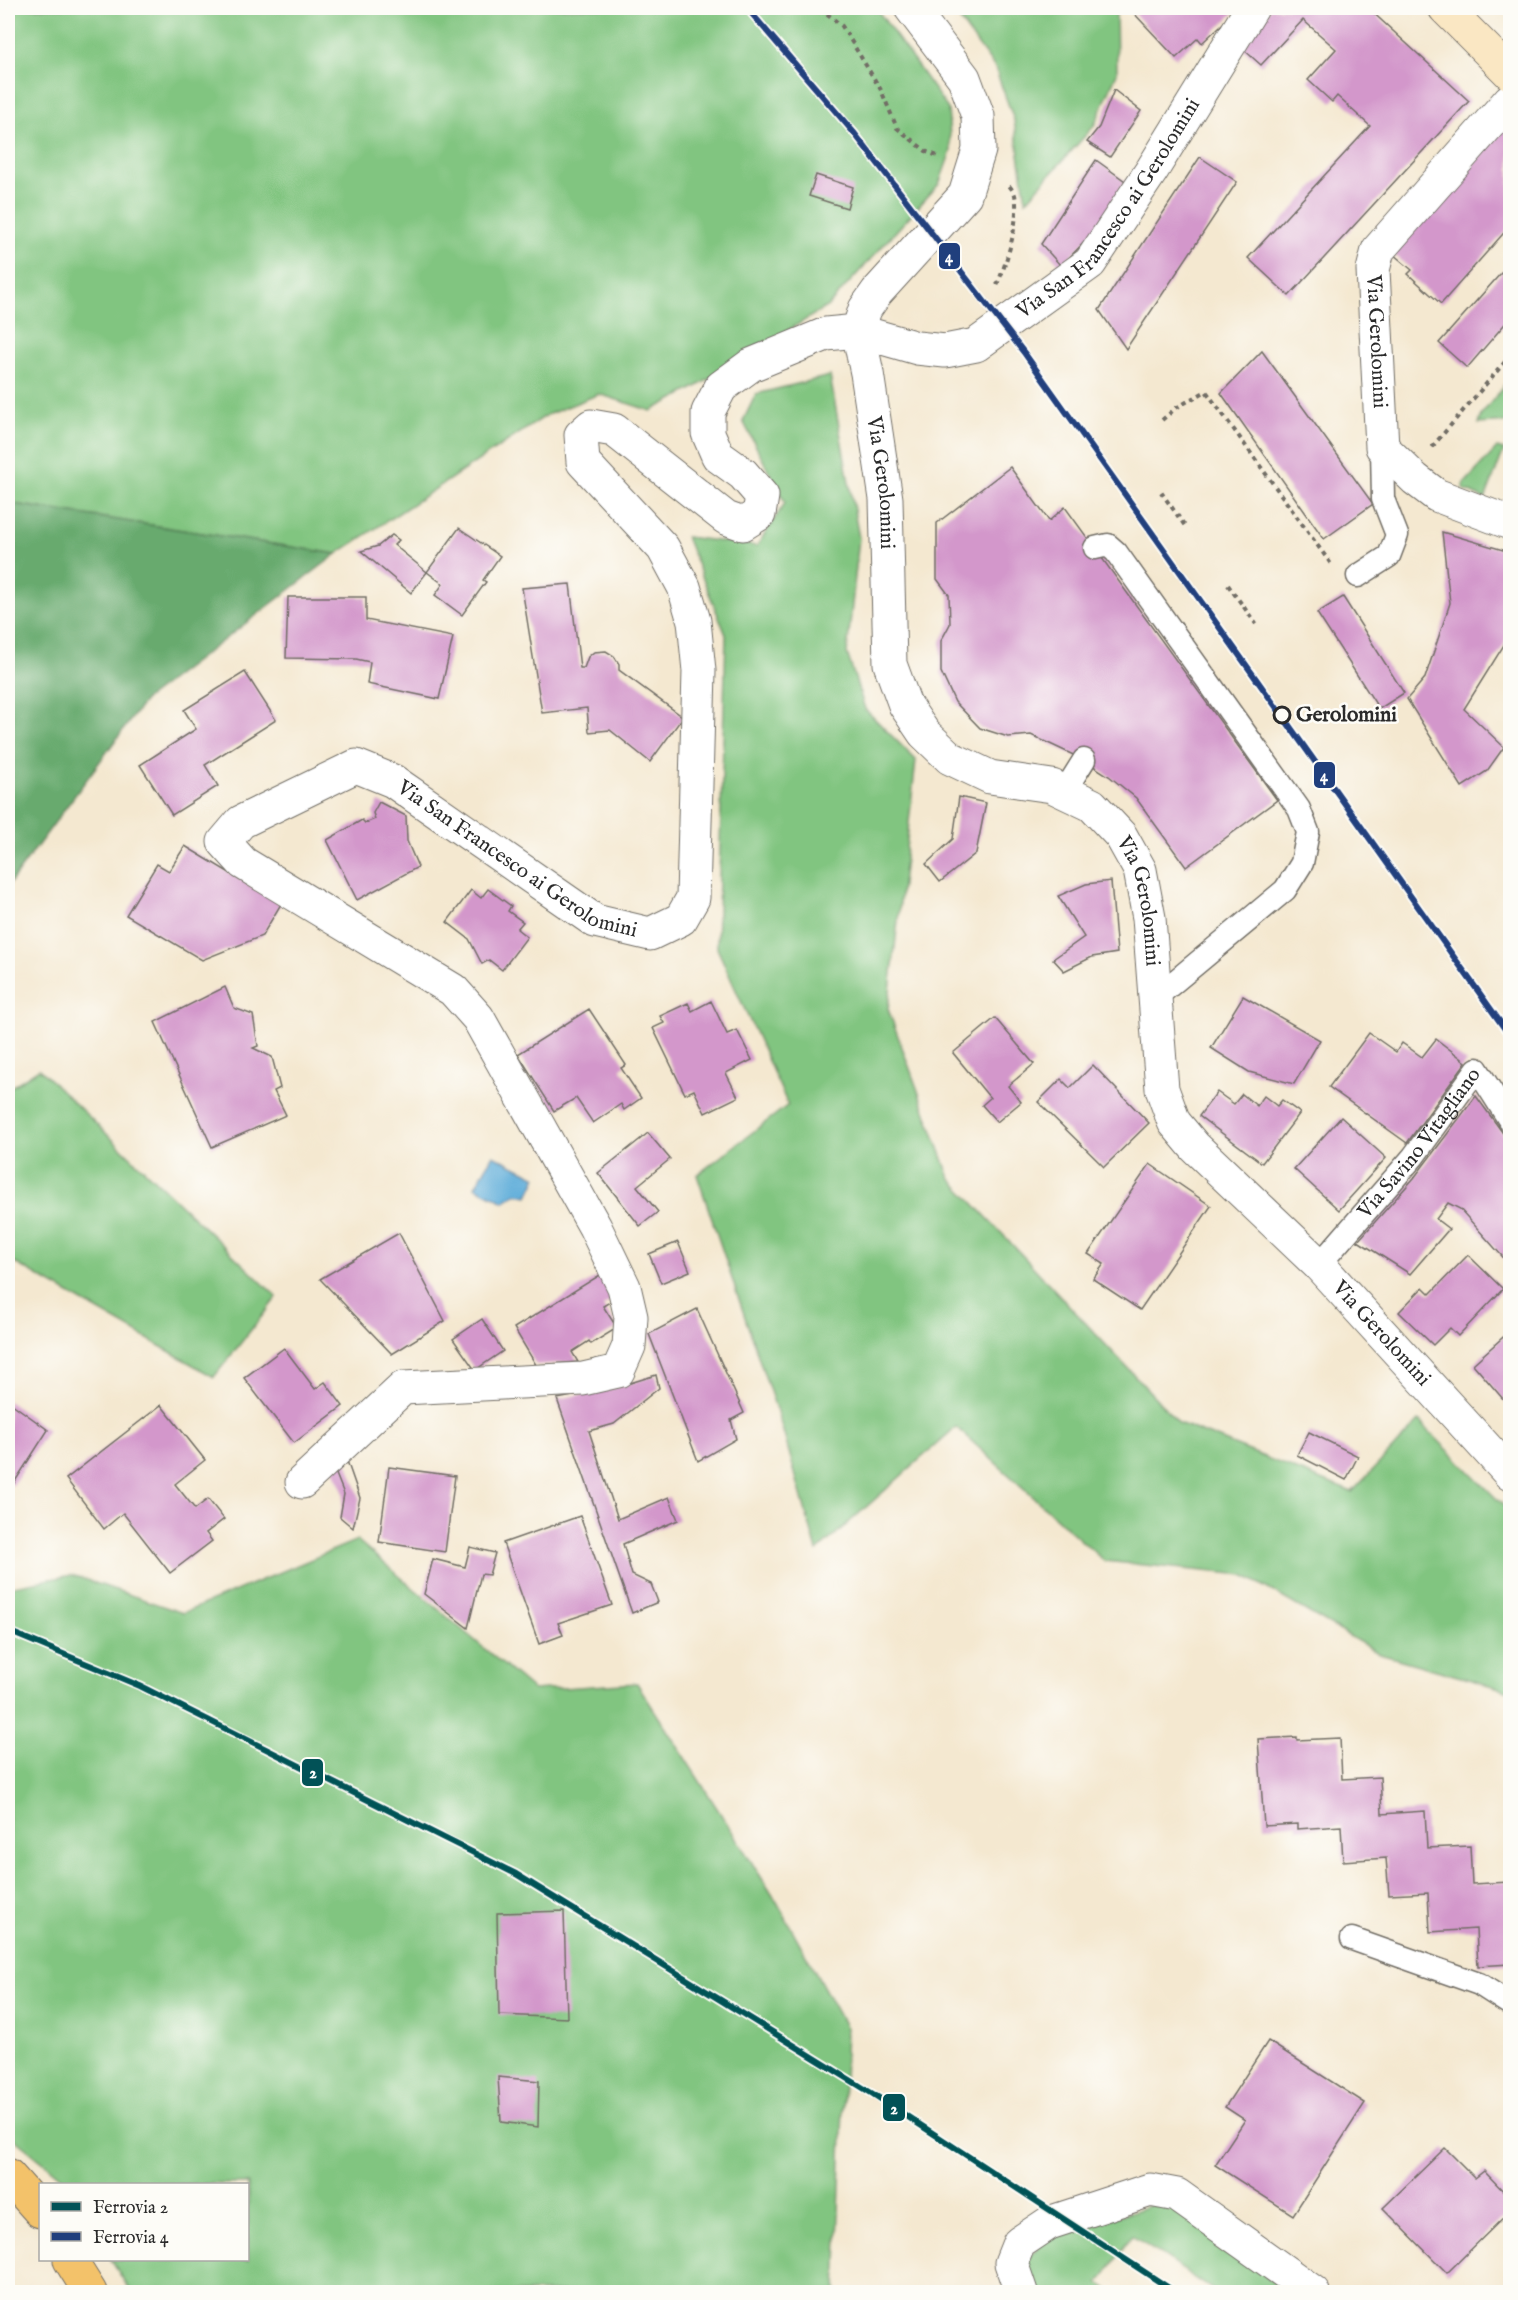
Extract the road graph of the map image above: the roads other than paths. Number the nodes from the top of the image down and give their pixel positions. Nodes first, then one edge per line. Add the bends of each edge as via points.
1 (911, 8) edge
2 (1252, 8) edge
3 (1445, 8) edge
4 (1510, 73) edge
5 (1510, 100) edge
6 (858, 331) junction
7 (1382, 447) junction
8 (1510, 523) edge
9 (1095, 548) dead end
10 (1358, 576) road end
11 (1083, 760) dead end
12 (1064, 792) junction
13 (1155, 998) junction
14 (1510, 1121) edge
15 (1319, 1265) junction
16 (1510, 1474) edge
17 (302, 1482) dead end
18 (1352, 1938) dead end
19 (1510, 2004) edge
20 (8, 2175) edge
21 (39, 2210) edge
22 (71, 2261) edge
23 (90, 2292) edge
24 (1021, 2292) edge
25 (1313, 2292) edge

1 - 6 street via 964,78 978,116 979,150 965,195 877,292
2 - 6 street, Via San Francesco ai Gerolomini via 1090,263 976,345 945,351 917,348
3 - 4 street
5 - 7 street, Via Gerolomini via 1378,250 1373,270
6 - 12 street, Via Gerolomini via 886,500 890,664 905,705 924,733 950,758 990,777 1052,786
6 - 17 street, Via San Francesco ai Gerolomini via 826,334 796,345 751,365 721,387 708,412 708,433 718,456 743,474 762,496 759,514 744,524 726,518 614,430 591,426 581,435 583,462 663,548 684,587 694,621 699,671 693,898 681,919 650,934 595,921 393,781 356,766 241,822 225,842 243,863 453,990 478,1018 595,1227 624,1287 631,1317 629,1346 618,1371 583,1379 403,1388
7 - 8 street via 1425,487
7 - 10 lane, Via Gerolomini via 1383,499 1397,535 1389,556
9 - 13 lane via 1108,545 1116,552 1299,809 1308,832 1302,863 1285,890
11 - 12 lane
12 - 13 street, Via Gerolomini via 1092,806 1121,836 1140,870 1149,918
13 - 15 street, Via Gerolomini via 1162,1089 1174,1122 1195,1147
14 - 15 lane, Via Savino Vitagliano via 1477,1069 1413,1157
15 - 16 street, Via Gerolomini
18 - 19 lane via 1479,1984
20 - 21 main road
22 - 23 main road
24 - 25 street via 1011,2263 1019,2243 1049,2223 1150,2190 1178,2195

